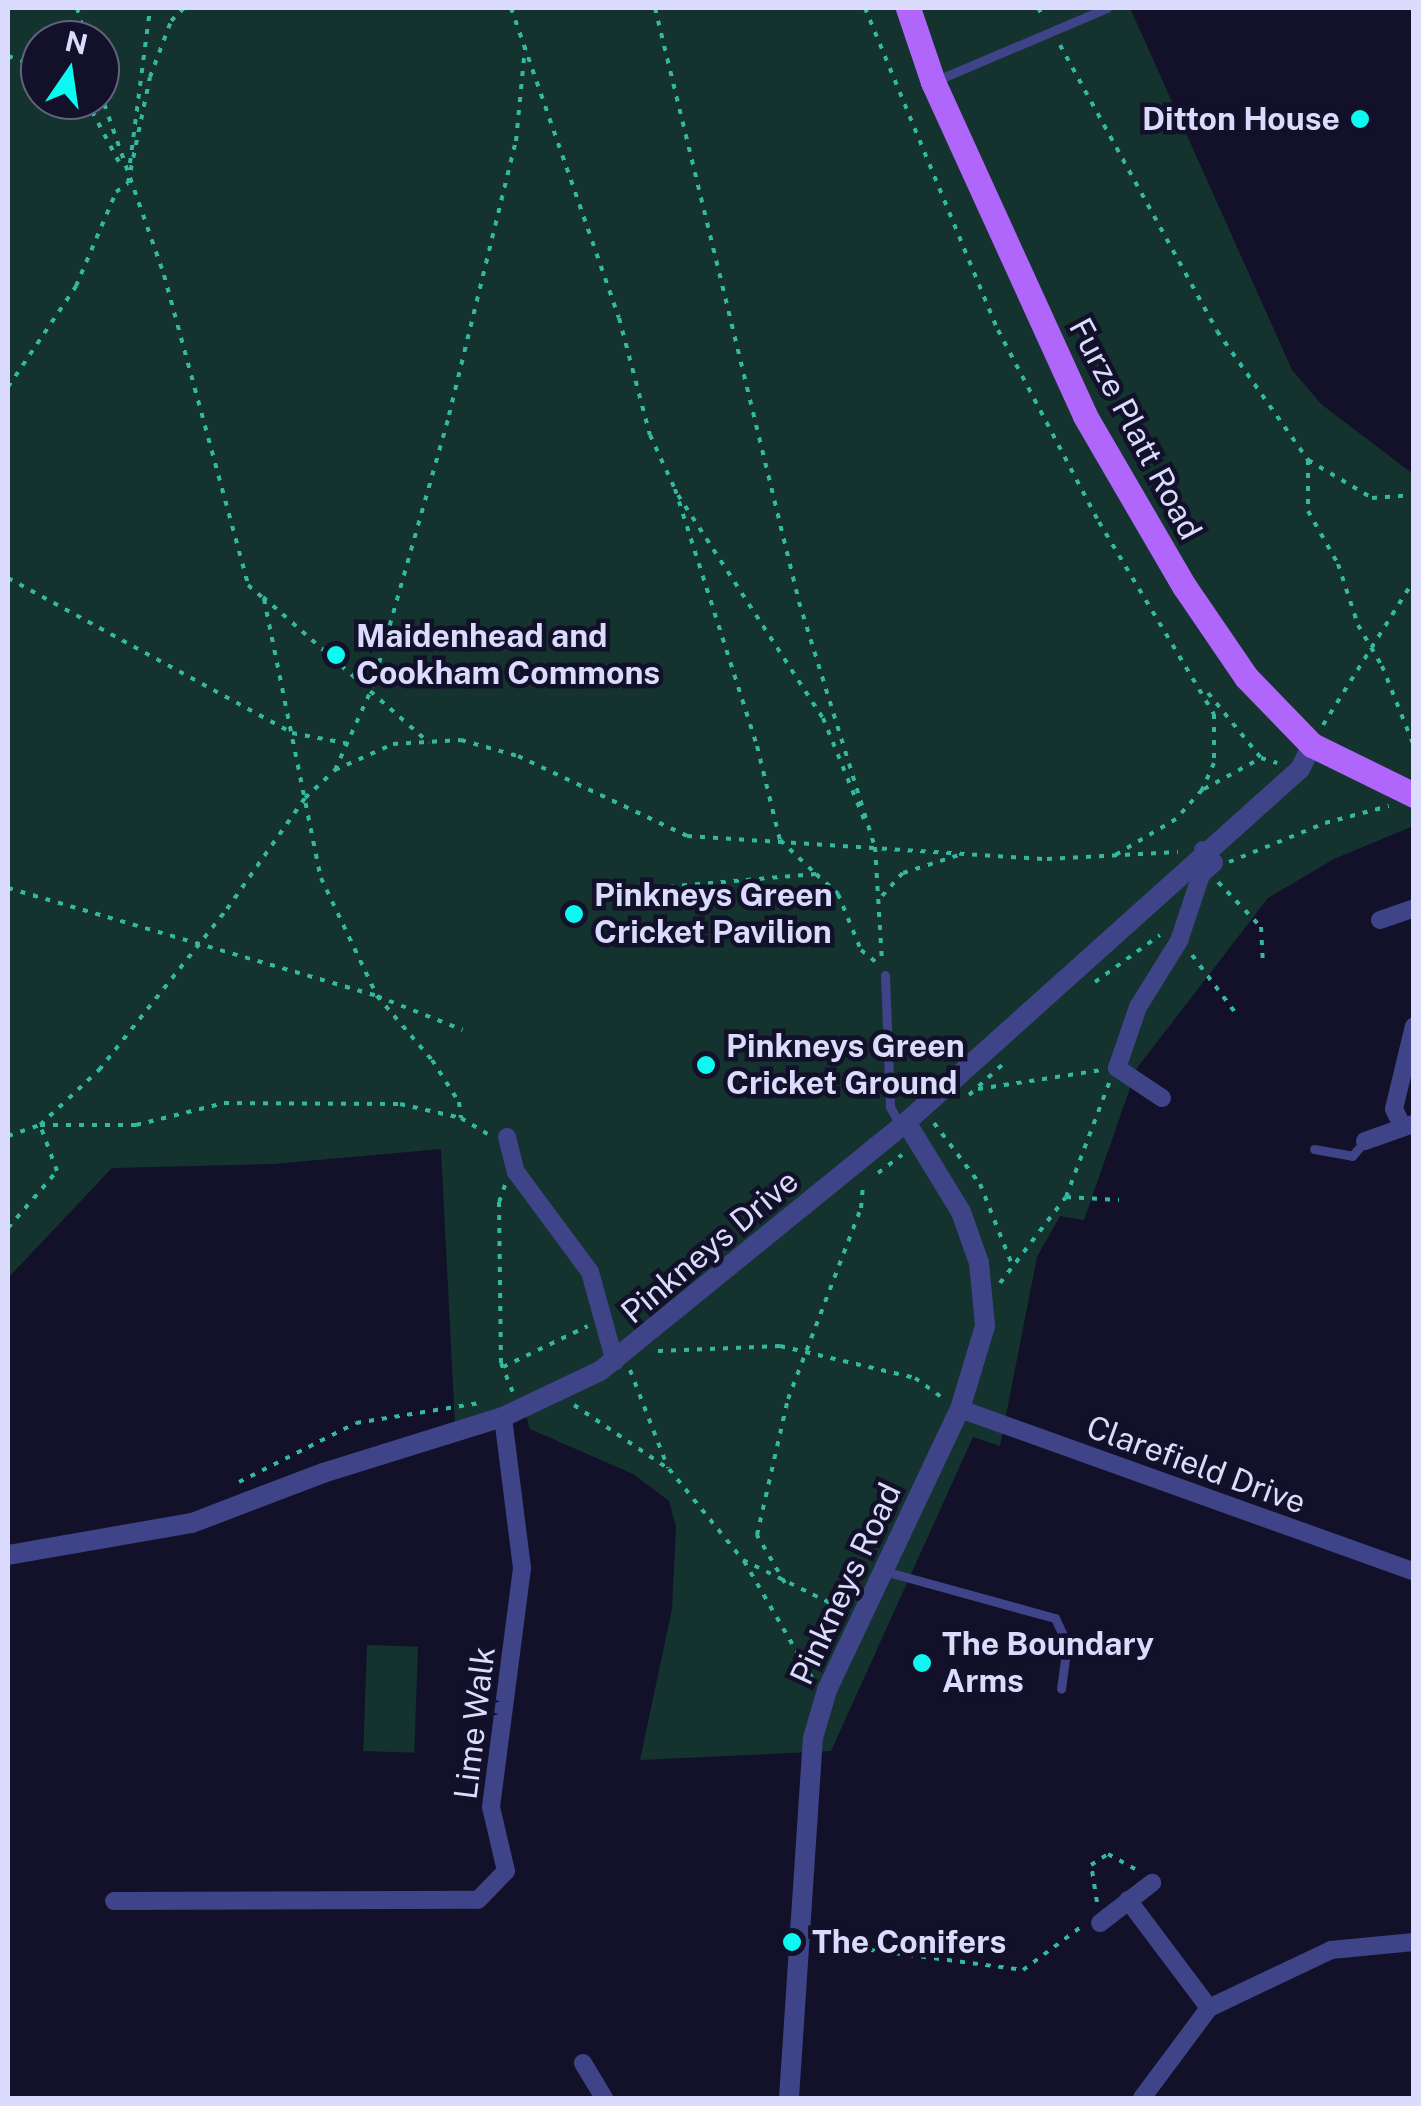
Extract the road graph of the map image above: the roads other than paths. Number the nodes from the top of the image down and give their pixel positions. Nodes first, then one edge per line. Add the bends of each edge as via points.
1 (908, 8) edge
2 (1108, 8) edge
3 (932, 82) junction
4 (1312, 745) junction
5 (1408, 802) edge
6 (1209, 861) junction
7 (1414, 908) edge
8 (1380, 920) dead end
9 (885, 975) road end
10 (1414, 1026) edge
11 (1162, 1098) dead end
12 (904, 1124) junction
13 (1408, 1126) edge
14 (501, 1137) road end
15 (1365, 1141) joint
16 (1314, 1149) dead end
17 (622, 1364) junction
18 (960, 1409) junction
19 (502, 1410) junction
20 (8, 1555) edge
21 (884, 1571) junction
22 (1414, 1572) edge
23 (1061, 1689) dead end
24 (1152, 1883) dead end
25 (114, 1900) dead end
26 (1128, 1900) junction
27 (1100, 1922) road end
28 (1414, 1942) edge
29 (1209, 2008) junction
30 (582, 2062) dead end
31 (604, 2098) edge
32 (789, 2098) edge
33 (1142, 2098) edge

1 - 3 main road, Furze Platt Road
2 - 3 lane
3 - 4 main road, Furze Platt Road via 1085,416 1246,677
4 - 5 main road, Furze Platt Road
4 - 6 street, Pinkneys Drive via 1300,769
6 - 11 street via 1138,1007 1117,1068
6 - 12 street, Pinkneys Drive
7 - 8 street
9 - 12 lane via 890,1106
10 - 13 street via 1394,1109
12 - 17 street, Pinkneys Drive
12 - 18 street, Pinkneys Road via 961,1212 984,1302 981,1344
13 - 15 street
14 - 17 street via 516,1172 590,1272
15 - 16 lane via 1352,1156
17 - 19 street, Pinkneys Drive
18 - 21 street, Pinkneys Road
18 - 22 street, Clarefield Drive
19 - 20 street, Pinkneys Drive via 192,1523
19 - 25 street, Lime Walk via 522,1568 490,1807 506,1871 478,1900
21 - 23 lane via 1055,1618 1067,1644
21 - 32 street, Pinkneys Road via 827,1690 813,1738
24 - 26 street
26 - 27 street
26 - 29 street
28 - 29 street via 1368,1942 1301,1959
29 - 33 street
30 - 31 street

